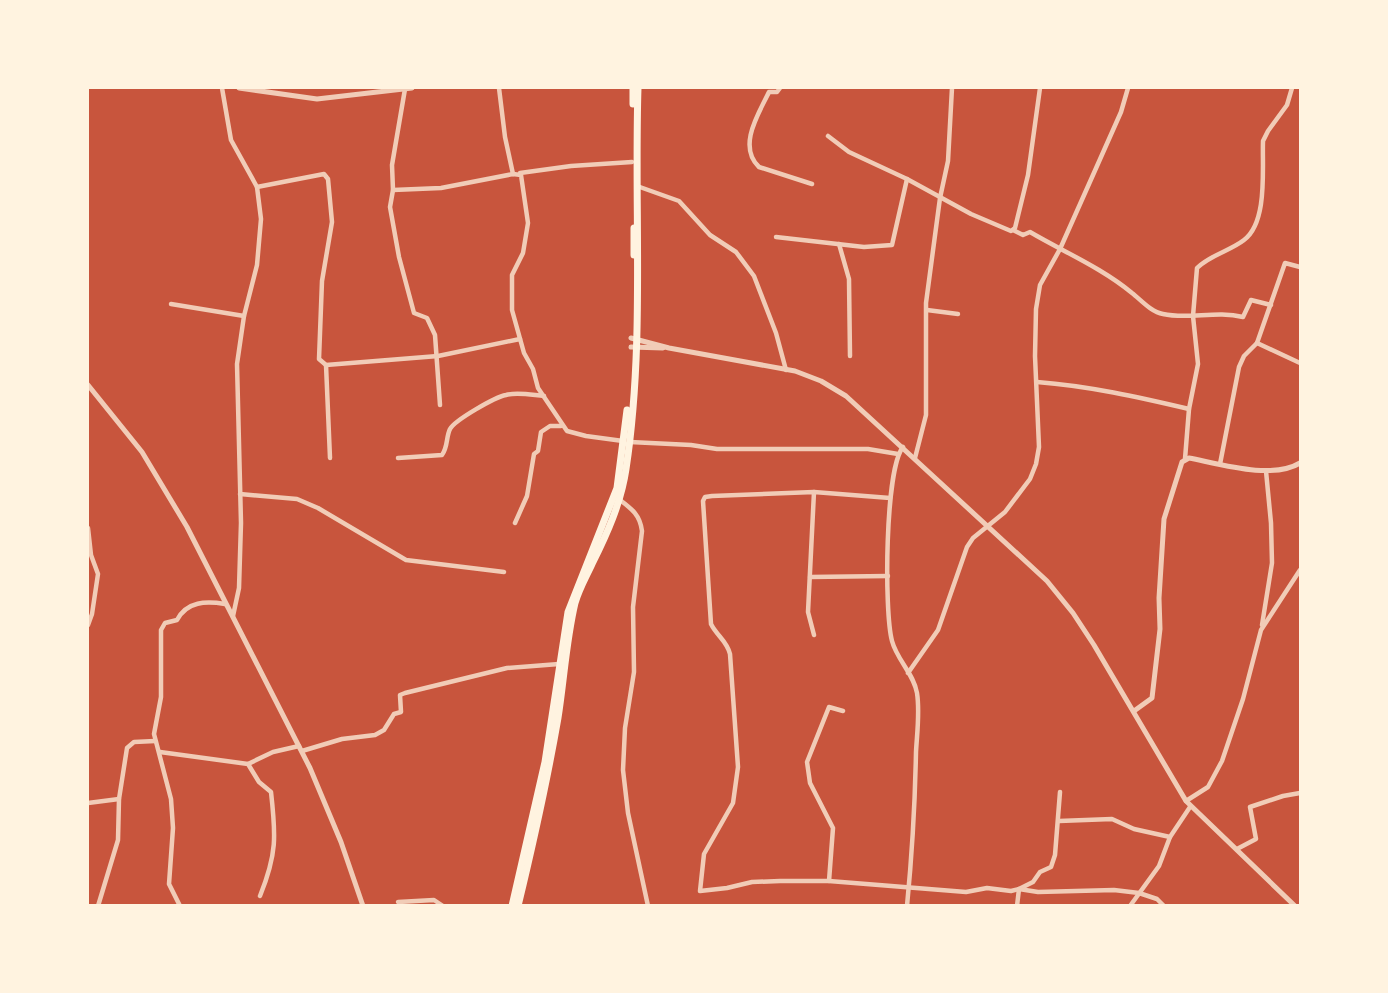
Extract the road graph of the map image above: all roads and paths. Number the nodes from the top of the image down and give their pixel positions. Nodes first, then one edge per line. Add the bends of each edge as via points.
1 (222, 88) edge
2 (239, 88) edge
3 (412, 88) edge
4 (499, 88) edge
5 (636, 88) edge
6 (780, 88) edge
7 (952, 88) edge
8 (1040, 88) edge
9 (1128, 88) edge
10 (1292, 88) edge
11 (405, 89) edge
12 (828, 136) dead end
13 (632, 162) junction
14 (516, 173) junction
15 (907, 179) junction
16 (813, 184) dead end
17 (636, 185) junction
18 (257, 187) junction
19 (393, 190) junction
20 (940, 198) junction
21 (1013, 230) junction
22 (776, 237) dead end
23 (839, 244) junction
24 (1060, 249) junction
25 (1300, 267) edge
26 (171, 304) dead end
27 (1271, 305) junction
28 (927, 310) junction
29 (958, 314) dead end
30 (244, 316) junction
31 (1193, 316) junction
32 (520, 339) junction
33 (633, 343) junction
34 (1257, 343) junction
35 (438, 356) junction
36 (850, 356) dead end
37 (1300, 363) edge
38 (326, 365) junction
39 (786, 370) junction
40 (1037, 382) junction
41 (88, 385) edge
42 (544, 396) junction
43 (440, 405) dead end
44 (1189, 409) junction
45 (562, 426) junction
46 (627, 442) junction
47 (903, 447) junction
48 (898, 454) junction
49 (330, 458) dead end
50 (398, 458) dead end
51 (915, 458) junction
52 (1185, 459) junction
53 (1300, 463) edge
54 (1220, 464) junction
55 (1266, 471) junction
56 (814, 492) junction
57 (240, 494) junction
58 (890, 498) junction
59 (620, 500) junction
60 (515, 523) dead end
61 (989, 526) junction
62 (88, 528) edge
63 (1300, 570) edge
64 (504, 572) dead end
65 (888, 576) junction
66 (810, 577) junction
67 (225, 604) junction
68 (232, 616) junction
69 (88, 625) edge
70 (1261, 630) junction
71 (814, 635) dead end
72 (559, 664) junction
73 (908, 673) junction
74 (844, 711) dead end
75 (1134, 711) junction
76 (155, 741) junction
77 (300, 748) junction
78 (160, 752) junction
79 (247, 764) junction
80 (1060, 792) dead end
81 (1300, 793) edge
82 (119, 799) junction
83 (1186, 801) junction
84 (88, 803) edge
85 (1190, 807) junction
86 (1059, 821) junction
87 (1170, 837) junction
88 (1237, 849) junction
89 (828, 881) junction
90 (908, 889) junction
91 (1019, 889) junction
92 (1139, 893) junction
93 (260, 896) dead end
94 (398, 902) dead end
95 (98, 905) edge
96 (180, 905) edge
97 (363, 905) edge
98 (443, 905) edge
99 (515, 905) edge
100 (648, 905) edge
101 (907, 905) edge
102 (1017, 905) edge
103 (1130, 905) edge
104 (1164, 905) edge
105 (1295, 905) edge

1 - 18 street via 231,140
2 - 11 street via 317,99
3 - 11 street
4 - 14 street via 505,137
5 - 13 highway
5 - 17 highway
6 - 16 street via 770,91 753,127 750,152 758,167
7 - 20 street via 948,161
8 - 21 street via 1028,175
9 - 24 street
10 - 31 street via 1287,105 1263,141 1260,214 1254,230 1197,268
11 - 19 street via 392,165
12 - 15 street via 849,152
13 - 14 street
13 - 33 highway
14 - 19 street via 441,188
14 - 32 street via 523,182 528,223 510,293
15 - 20 street
15 - 23 street via 892,245
17 - 33 highway via 639,239
17 - 39 street via 679,201 710,234 736,252 754,276
18 - 30 street via 260,239
18 - 38 street via 324,174 328,179 332,222 322,281 319,359
19 - 35 street via 390,207 414,313 428,320
20 - 21 street
20 - 28 street
21 - 24 street via 1023,235 1030,232
22 - 23 street
23 - 36 street via 849,279
24 - 31 street via 1119,282 1153,311
24 - 40 street via 1038,297
25 - 27 street via 1285,263
26 - 30 street
27 - 31 street via 1251,300 1243,317 1221,313
27 - 34 street
28 - 29 street
28 - 51 street via 926,415
30 - 57 street via 237,364
31 - 44 street via 1198,364
32 - 35 street
32 - 42 street
33 - 39 street
33 - 46 highway
34 - 37 street
34 - 54 street via 1240,366
35 - 38 street
35 - 43 street
38 - 49 street
39 - 47 street via 821,381 846,396
40 - 44 street via 1128,394
40 - 61 street via 1037,464 1005,512
41 - 67 street via 160,480
42 - 45 street
42 - 50 street via 501,397 460,419 450,429 442,455
44 - 52 street
45 - 46 street via 573,433
45 - 60 street via 541,432 527,496
46 - 48 street via 717,449 868,449
46 - 59 highway
46 - 72 highway via 617,488 570,601
47 - 48 street
47 - 51 street
48 - 58 street
51 - 61 street
52 - 54 street
52 - 75 street via 1164,519 1152,698
53 - 55 street
54 - 55 street
55 - 70 street via 1272,563
56 - 58 street
56 - 66 street
56 - 89 street via 712,496 703,501 711,624 727,642 730,654 738,767 733,803 704,854 700,891 752,882
57 - 64 street via 297,499 406,560
57 - 68 street via 239,588
58 - 65 street
59 - 99 highway via 575,605 554,742
59 - 100 street via 636,512 642,531 623,769
61 - 73 street via 967,547 938,630
61 - 75 street via 1047,581 1073,613
62 - 69 street via 98,575
63 - 70 street
65 - 66 street
65 - 73 street via 891,638
66 - 71 street via 808,612
67 - 68 street
67 - 76 street via 204,601 193,605 160,630 161,697
68 - 77 street
70 - 83 street via 1222,761 1208,787
72 - 77 street via 507,668 405,693 400,695 401,712 375,735
72 - 99 highway via 545,762
73 - 90 street via 917,708
74 - 89 street via 829,707 807,762 810,783 834,828
75 - 83 street
76 - 78 street
76 - 82 street via 134,742 127,748
77 - 79 street via 273,752
77 - 97 street
78 - 79 street
78 - 96 street via 169,783 173,828 169,884
79 - 93 street via 271,792 275,824 271,868
80 - 86 street
81 - 88 street via 1250,807 1256,839
82 - 84 street
82 - 95 street via 118,840
83 - 85 street
85 - 87 street
85 - 88 street
86 - 87 street via 1111,819
86 - 91 street via 1051,867
87 - 92 street via 1159,866
88 - 105 street
89 - 90 street
90 - 91 street
90 - 101 street
91 - 92 street
91 - 102 street
92 - 103 street
92 - 104 street
94 - 98 street via 434,900

